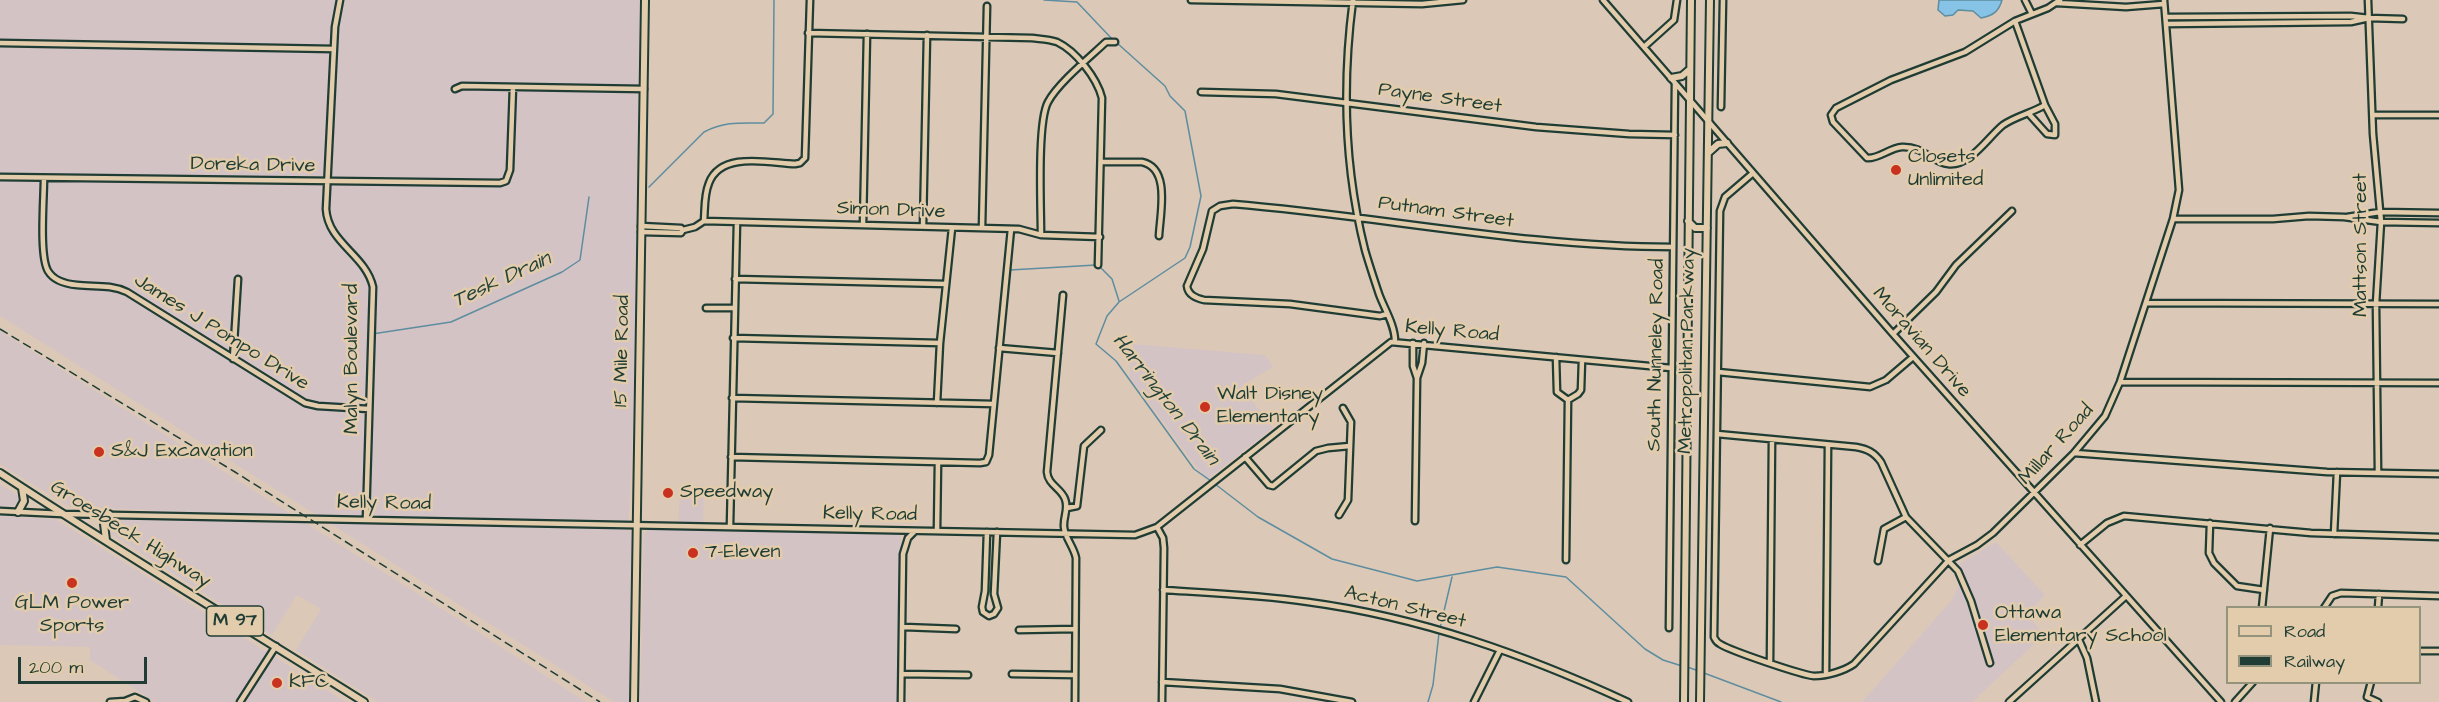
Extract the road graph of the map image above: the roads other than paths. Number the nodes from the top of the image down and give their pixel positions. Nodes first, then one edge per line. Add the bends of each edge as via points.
1 (340, 0) edge
2 (645, 0) edge
3 (810, 0) edge
4 (1191, 0) edge
5 (1463, 0) edge
6 (1603, 0) edge
7 (1677, 0) edge
8 (1691, 0) edge
9 (1723, 0) edge
10 (2025, 0) edge
11 (2368, 0) edge
12 (1709, 1) edge
13 (1353, 2) edge
14 (2058, 2) edge
15 (2164, 2) edge
16 (987, 6) dead end
17 (2032, 14) junction
18 (2219, 16) junction
19 (2264, 16) junction
20 (2166, 17) junction
21 (2369, 18) junction
22 (2403, 18) dead end
23 (2015, 21) junction
24 (2264, 23) junction
25 (2166, 24) junction
26 (2219, 24) junction
27 (808, 33) junction
28 (867, 34) junction
29 (927, 36) junction
30 (986, 36) junction
31 (1115, 42) dead end
32 (0, 44) edge
33 (1644, 47) junction
34 (334, 49) junction
35 (1082, 64) junction
36 (1690, 69) junction
37 (1673, 81) junction
38 (513, 87) junction
39 (454, 89) dead end
40 (644, 89) junction
41 (1201, 92) dead end
42 (1690, 100) junction
43 (1345, 101) junction
44 (2045, 105) junction
45 (1721, 106) dead end
46 (2029, 114) junction
47 (2373, 115) junction
48 (2439, 115) edge
49 (1708, 121) junction
50 (1675, 135) junction
51 (1727, 143) junction
52 (1708, 153) junction
53 (1102, 162) junction
54 (1753, 173) junction
55 (0, 177) edge
56 (44, 178) junction
57 (328, 182) junction
58 (2013, 211) dead end
59 (2380, 212) junction
60 (2439, 213) edge
61 (1357, 216) junction
62 (2344, 217) junction
63 (2173, 219) junction
64 (1688, 220) junction
65 (704, 221) junction
66 (737, 222) junction
67 (2381, 222) junction
68 (2439, 223) edge
69 (863, 225) junction
70 (923, 226) junction
71 (952, 228) junction
72 (982, 228) junction
73 (1707, 228) junction
74 (641, 229) junction
75 (1011, 229) junction
76 (1041, 235) junction
77 (1159, 236) dead end
78 (1100, 237) junction
79 (1673, 247) junction
80 (1098, 265) dead end
81 (238, 279) dead end
82 (735, 279) junction
83 (946, 284) junction
84 (1063, 295) dead end
85 (2146, 303) junction
86 (2376, 304) junction
87 (2439, 304) edge
88 (706, 308) dead end
89 (734, 308) junction
90 (1387, 314) junction
91 (1893, 334) junction
92 (733, 338) junction
93 (1395, 341) junction
94 (940, 343) junction
95 (1413, 343) junction
96 (1424, 344) junction
97 (999, 348) junction
98 (1058, 353) junction
99 (1556, 357) junction
100 (1912, 357) junction
101 (233, 359) junction
102 (1582, 360) junction
103 (1671, 368) junction
104 (1718, 372) junction
105 (1417, 378) junction
106 (2120, 382) junction
107 (2377, 383) junction
108 (2439, 383) edge
109 (732, 398) junction
110 (1568, 400) junction
111 (937, 403) junction
112 (994, 404) junction
113 (1343, 408) dead end
114 (369, 409) junction
115 (1101, 430) dead end
116 (1717, 434) junction
117 (1772, 440) junction
118 (1828, 445) junction
119 (1350, 446) junction
120 (2074, 453) junction
121 (731, 457) junction
122 (1245, 457) junction
123 (938, 462) junction
124 (2337, 472) junction
125 (2378, 472) junction
126 (0, 473) edge
127 (2439, 474) edge
128 (22, 487) junction
129 (2035, 493) junction
130 (1067, 508) junction
131 (0, 512) edge
132 (18, 512) junction
133 (62, 514) junction
134 (109, 514) junction
135 (1340, 515) dead end
136 (1906, 517) junction
137 (366, 519) junction
138 (1415, 521) dead end
139 (2211, 523) junction
140 (638, 524) junction
141 (730, 526) junction
142 (1157, 526) junction
143 (2270, 528) junction
144 (915, 531) junction
145 (937, 531) junction
146 (987, 532) junction
147 (997, 532) junction
148 (2334, 534) junction
149 (1066, 535) junction
150 (2439, 537) edge
151 (106, 541) junction
152 (2080, 545) junction
153 (1566, 560) dead end
154 (1949, 560) junction
155 (1878, 561) dead end
156 (1163, 590) junction
157 (2264, 590) junction
158 (2379, 594) junction
159 (2126, 596) junction
160 (2439, 596) edge
161 (2262, 606) edge
162 (2325, 606) edge
163 (2378, 606) edge
164 (904, 627) junction
165 (1669, 628) dead end
166 (956, 629) dead end
167 (1076, 629) junction
168 (1019, 630) dead end
169 (2079, 640) junction
170 (276, 646) junction
171 (1500, 650) junction
172 (2421, 651) edge
173 (2439, 651) edge
174 (1770, 663) junction
175 (1990, 663) dead end
176 (902, 674) junction
177 (1012, 674) dead end
178 (1826, 674) junction
179 (968, 675) dead end
180 (1074, 675) junction
181 (1162, 682) junction
182 (2251, 684) edge
183 (2316, 684) edge
184 (2370, 684) edge
185 (2017, 695) junction
186 (2367, 697) junction
187 (2220, 701) edge
188 (110, 702) edge
189 (146, 702) edge
190 (240, 702) edge
191 (364, 702) edge
192 (634, 702) edge
193 (901, 702) edge
194 (1075, 702) edge
195 (1161, 702) edge
196 (1353, 702) edge
197 (1474, 702) edge
198 (1628, 702) edge
199 (1684, 702) edge
200 (1700, 702) edge
201 (2009, 702) edge
202 (2022, 702) edge
203 (2097, 702) edge
204 (2211, 702) edge
205 (2235, 702) edge
206 (2314, 702) edge
207 (2362, 702) edge
208 (2378, 702) edge

1 - 34 street, Malyn Boulevard
2 - 40 main road, 15 Mile Road
3 - 27 street
4 - 13 street
5 - 13 street via 1433,4
6 - 33 street, Moravian Drive
7 - 33 street via 1674,20
8 - 36 main road, Metropolitan Parkway
9 - 45 street
10 - 17 street
11 - 21 street, Mattson Street
12 - 49 main road, Metropolitan Parkway
13 - 43 street
14 - 15 street via 2126,7
14 - 17 street
15 - 20 street, Millar Road
16 - 30 street
17 - 23 street
18 - 19 street
18 - 20 street
18 - 26 street
19 - 21 street
19 - 24 street
20 - 25 street, Millar Road
21 - 22 street
21 - 24 street via 2351,22
21 - 47 street, Mattson Street
23 - 44 street
23 - 46 street via 1965,52 1891,80 1836,108 1831,115 1833,122 1870,158 1894,148 1910,147 1945,164 1958,164 2009,121
24 - 26 street
25 - 26 street
25 - 63 street, Millar Road via 2180,180
27 - 28 street
27 - 65 street via 803,161 733,162 720,167 708,184
28 - 29 street
28 - 69 street
29 - 30 street
29 - 70 street
30 - 35 street via 1051,40
30 - 72 street
31 - 35 street via 1106,42
32 - 34 street
33 - 37 street, Moravian Drive
34 - 57 street, Malyn Boulevard
35 - 53 street via 1097,82 1102,98
35 - 76 street via 1049,100 1044,113
36 - 37 main road
36 - 42 main road, Metropolitan Parkway
37 - 42 street, Moravian Drive
37 - 50 street, South Nunneley Road
38 - 39 street
38 - 40 street
38 - 57 street, Doreka Drive via 510,170 506,181
40 - 74 main road, 15 Mile Road
41 - 43 street, Payne Street
42 - 49 street, Moravian Drive
42 - 64 main road, Metropolitan Parkway
43 - 50 street, Payne Street via 1536,127
43 - 61 street
44 - 46 street
44 - 46 street via 2055,124 2055,135 2047,134
47 - 48 street
47 - 59 street, Mattson Street
49 - 51 street, Moravian Drive
49 - 52 main road, Metropolitan Parkway
50 - 79 street, South Nunneley Road
51 - 52 main road via 1716,145
51 - 54 street, Moravian Drive
52 - 73 main road, Metropolitan Parkway
53 - 77 street via 1142,162 1156,170 1161,186
53 - 78 street
54 - 91 street, Moravian Drive
54 - 104 street via 1730,192 1721,206
55 - 56 street, Doreka Drive
56 - 57 street, Doreka Drive
56 - 101 street, James J Pompo Drive via 44,258 52,276 67,284 119,288
57 - 114 street, Malyn Boulevard via 330,226 363,264 373,287
58 - 91 street
59 - 60 street
59 - 62 street
59 - 67 street, Mattson Street
61 - 79 street, Putnam Street via 1527,239
61 - 90 street
61 - 90 street, Putnam Street via 1233,204 1215,208 1187,288 1190,294 1204,300
62 - 63 street
62 - 67 street
63 - 85 street, Millar Road
64 - 73 main road via 1695,228
64 - 199 main road, Metropolitan Parkway
65 - 66 street, Simon Drive
65 - 74 street, Simon Drive via 683,230
66 - 69 street, Simon Drive
66 - 82 street
67 - 68 street
67 - 86 street, Mattson Street
69 - 70 street, Simon Drive
70 - 71 street, Simon Drive
71 - 72 street, Simon Drive
71 - 83 street
72 - 75 street, Simon Drive
73 - 200 main road, Metropolitan Parkway
74 - 140 main road, 15 Mile Road
75 - 76 street, Simon Drive
75 - 97 street
76 - 78 street, Simon Drive
78 - 80 street
79 - 103 street, South Nunneley Road
81 - 101 street
82 - 83 street
82 - 89 street
83 - 94 street
84 - 98 street
85 - 86 street
85 - 106 street, Millar Road
86 - 87 street
86 - 107 street, Mattson Street
88 - 89 street
89 - 92 street
90 - 93 street
91 - 100 street, Moravian Drive
92 - 94 street
92 - 109 street
93 - 95 street, Kelly Road
93 - 122 street, Kelly Road via 1383,346
94 - 111 street
95 - 96 street, Kelly Road
95 - 105 street
96 - 99 street, Kelly Road
96 - 105 street
97 - 98 street
97 - 112 street
98 - 130 street via 1047,472
99 - 102 street, Kelly Road
99 - 110 street via 1557,392
100 - 104 street via 1886,380 1870,387
100 - 129 street, Moravian Drive
101 - 114 street, James J Pompo Drive via 305,403
102 - 103 street, Kelly Road
102 - 110 street via 1581,390
103 - 165 street, South Nunneley Road
104 - 116 street
105 - 138 street
106 - 107 street
106 - 120 street, Millar Road via 2105,416
107 - 108 street
107 - 125 street, Mattson Street
109 - 111 street
109 - 121 street
110 - 153 street
111 - 112 street
112 - 123 street via 986,462
113 - 119 street via 1351,422
114 - 137 street, Malyn Boulevard
115 - 130 street via 1084,446 1077,506
116 - 117 street
116 - 174 street, Millar Road via 1714,631 1717,642
117 - 118 street
117 - 174 street
118 - 136 street via 1865,449 1875,454
118 - 178 street
119 - 122 street via 1316,451 1273,486
119 - 135 street via 1348,500
120 - 124 street
120 - 129 street, Millar Road
121 - 123 street
121 - 141 street
122 - 142 street, Kelly Road
123 - 145 street
124 - 125 street
124 - 148 street
125 - 127 street
126 - 128 main road, Groesbeck Highway / M 97
128 - 132 main road via 24,501
128 - 133 main road, Groesbeck Highway / M 97
129 - 152 street, Moravian Drive
129 - 154 street, Millar Road via 1984,540
130 - 149 street
131 - 132 street, Kelly Road
132 - 133 street, Kelly Road
133 - 134 street, Kelly Road
133 - 151 main road, Groesbeck Highway / M 97
134 - 137 street, Kelly Road
134 - 151 main road via 104,524
136 - 154 street
136 - 155 street via 1884,529
137 - 140 street, Kelly Road
139 - 143 street
139 - 152 street via 2119,517
139 - 157 street via 2209,553 2214,562 2237,586
140 - 141 street, Kelly Road
140 - 192 main road, 15 Mile Road
141 - 144 street, Kelly Road
142 - 149 street, Kelly Road via 1135,535
142 - 156 street via 1164,548
143 - 148 street
143 - 157 street
144 - 145 street, Kelly Road
144 - 164 street via 903,554
145 - 146 street, Kelly Road
146 - 147 street, Kelly Road
146 - 147 street via 982,607 989,616 998,608 994,594
147 - 149 street, Kelly Road
148 - 150 street
149 - 167 street via 1076,558
151 - 170 main road, Groesbeck Highway / M 97
152 - 159 street, Moravian Drive
154 - 175 street via 1965,584
154 - 178 street, Millar Road via 1854,664
156 - 171 street, Acton Street via 1268,596 1358,610 1430,627
156 - 181 street
157 - 161 street
158 - 160 street
158 - 162 street via 2341,593
158 - 163 street
159 - 169 street
159 - 187 street, Moravian Drive
164 - 166 street
164 - 176 street
167 - 168 street
167 - 180 street
169 - 185 street
169 - 203 street
170 - 190 street
170 - 191 main road, Groesbeck Highway / M 97
171 - 197 street
171 - 198 street, Acton Street via 1545,664
172 - 173 street
174 - 178 street, Millar Road via 1807,675
176 - 179 street
176 - 193 street
177 - 180 street
180 - 194 street
181 - 195 street
181 - 196 street via 1280,689
182 - 205 street
183 - 206 street
184 - 186 street
185 - 201 street
185 - 202 street
186 - 207 street
186 - 208 street
187 - 204 street
188 - 189 street via 135,697

